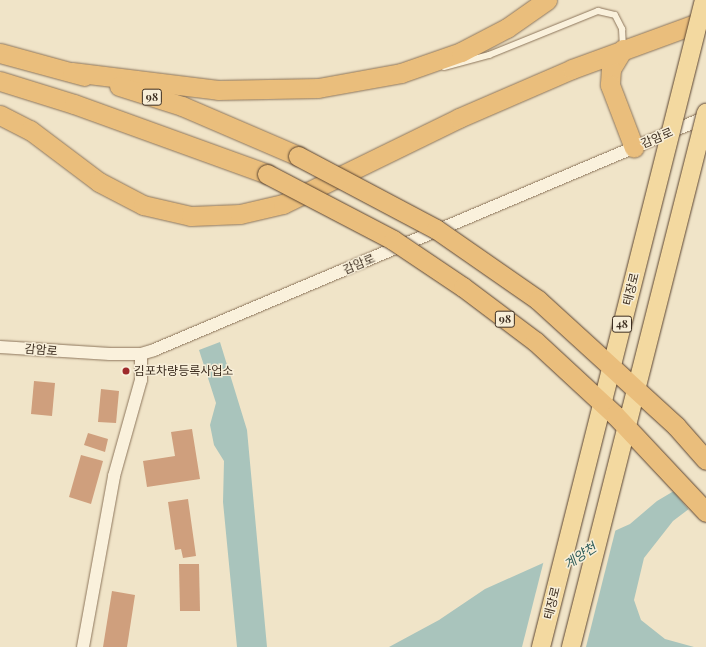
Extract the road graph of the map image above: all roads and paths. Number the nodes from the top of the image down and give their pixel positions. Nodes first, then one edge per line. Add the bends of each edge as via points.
1 (547, 0) edge
2 (704, 0) edge
3 (706, 20) edge
4 (623, 49) junction
5 (0, 53) edge
6 (572, 69) junction
7 (72, 72) junction
8 (391, 75) junction
9 (0, 81) edge
10 (610, 85) junction
11 (706, 113) edge
12 (0, 115) edge
13 (706, 117) edge
14 (634, 148) junction
15 (0, 347) edge
16 (141, 354) junction
17 (706, 460) edge
18 (706, 512) edge
19 (83, 647) edge
20 (541, 647) edge
21 (571, 647) edge

1 - 8 highway via 507,28 461,52
2 - 20 main road, 태장로 / 48, bridge
3 - 4 highway
4 - 6 highway
4 - 8 lane via 622,29 615,15 598,11 466,63
4 - 10 highway via 611,69
5 - 7 highway, 98
6 - 10 highway via 596,73
6 - 12 highway via 459,118 283,204 215,217 166,212 118,194 30,130
7 - 8 highway via 218,90 256,91 318,88
7 - 17 highway, 98, bridge via 182,106 298,156 436,229 538,300 676,426
9 - 18 highway, 98, bridge via 74,104 267,174 337,208 404,248 463,287 535,341 598,398
10 - 14 highway
11 - 21 main road, 48, bridge
13 - 14 street, 감암로
14 - 16 street, 감암로
15 - 16 street, 감암로
16 - 19 street via 141,380 112,483

